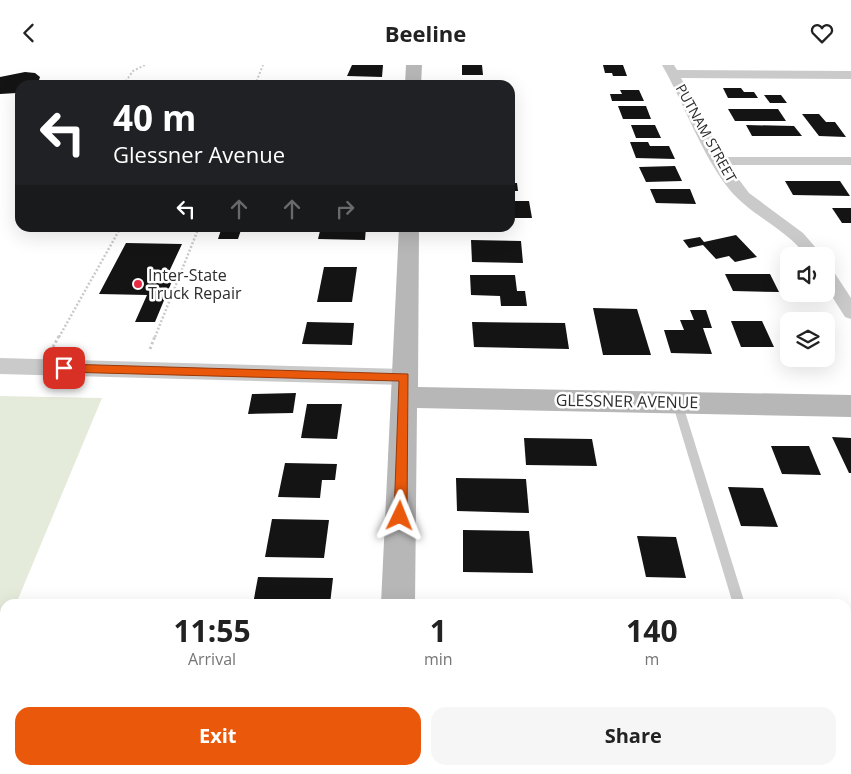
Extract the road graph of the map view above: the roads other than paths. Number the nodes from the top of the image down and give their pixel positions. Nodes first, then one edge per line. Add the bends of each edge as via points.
1 (414, 65) edge
2 (670, 69) edge
3 (851, 75) edge
4 (413, 80) edge
5 (719, 161) junction
6 (851, 161) edge
7 (409, 232) edge
8 (807, 247) edge
9 (835, 287) edge
10 (851, 312) edge
11 (0, 366) edge
12 (404, 387) junction
13 (677, 402) junction
14 (851, 406) edge
15 (398, 599) edge
16 (737, 599) edge

1 - 4 street
2 - 3 street
2 - 5 street, PUTNAM STREET
5 - 6 street
5 - 8 street, PUTNAM STREET via 743,194
7 - 12 street
9 - 10 street
11 - 12 street, GLESSNER AVENUE
12 - 13 street, GLESSNER AVENUE
12 - 15 street
13 - 14 street, GLESSNER AVENUE
13 - 16 lane

